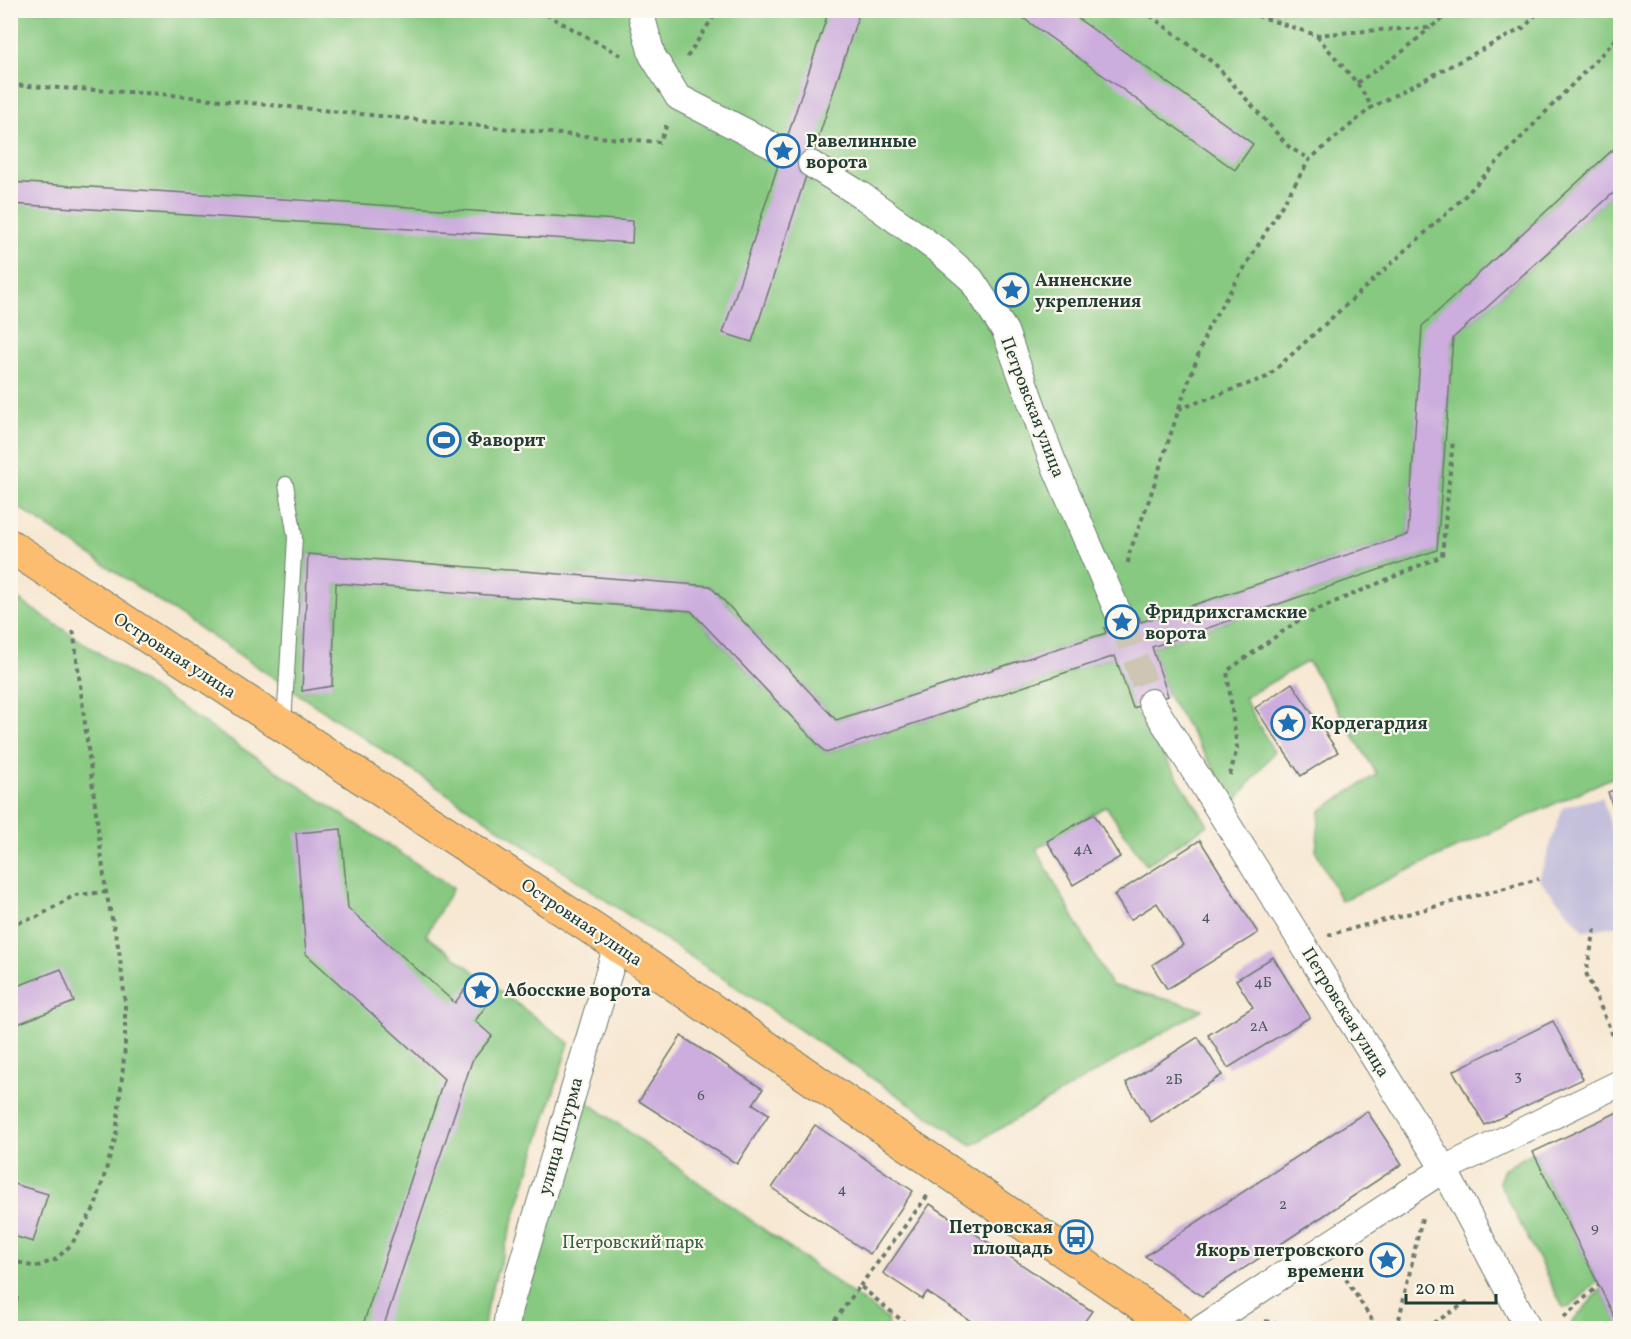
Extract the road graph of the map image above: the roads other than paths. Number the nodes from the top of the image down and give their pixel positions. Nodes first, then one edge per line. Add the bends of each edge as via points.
1 (640, 10) edge
2 (783, 151) dead end
3 (811, 164) dead end
4 (286, 484) dead end
5 (10, 546) edge
6 (1122, 622) tunnel mouth
7 (1151, 702) tunnel mouth
8 (284, 727) junction
9 (617, 945) junction
10 (1620, 1083) edge
11 (1444, 1169) junction
12 (506, 1329) edge
13 (1176, 1329) edge
14 (1202, 1329) edge
15 (1528, 1329) edge

1 - 2 street via 652,55 674,89
3 - 6 street, Петровская улица via 939,251 971,279 1005,331 1051,457
4 - 8 lane via 296,537
5 - 8 main road, Островная улица
7 - 11 street, Петровская улица
8 - 9 main road, Островная улица
9 - 12 street, улица Штурма
9 - 13 main road, Островная улица
10 - 11 street
11 - 14 street
11 - 15 street, Петровская улица

